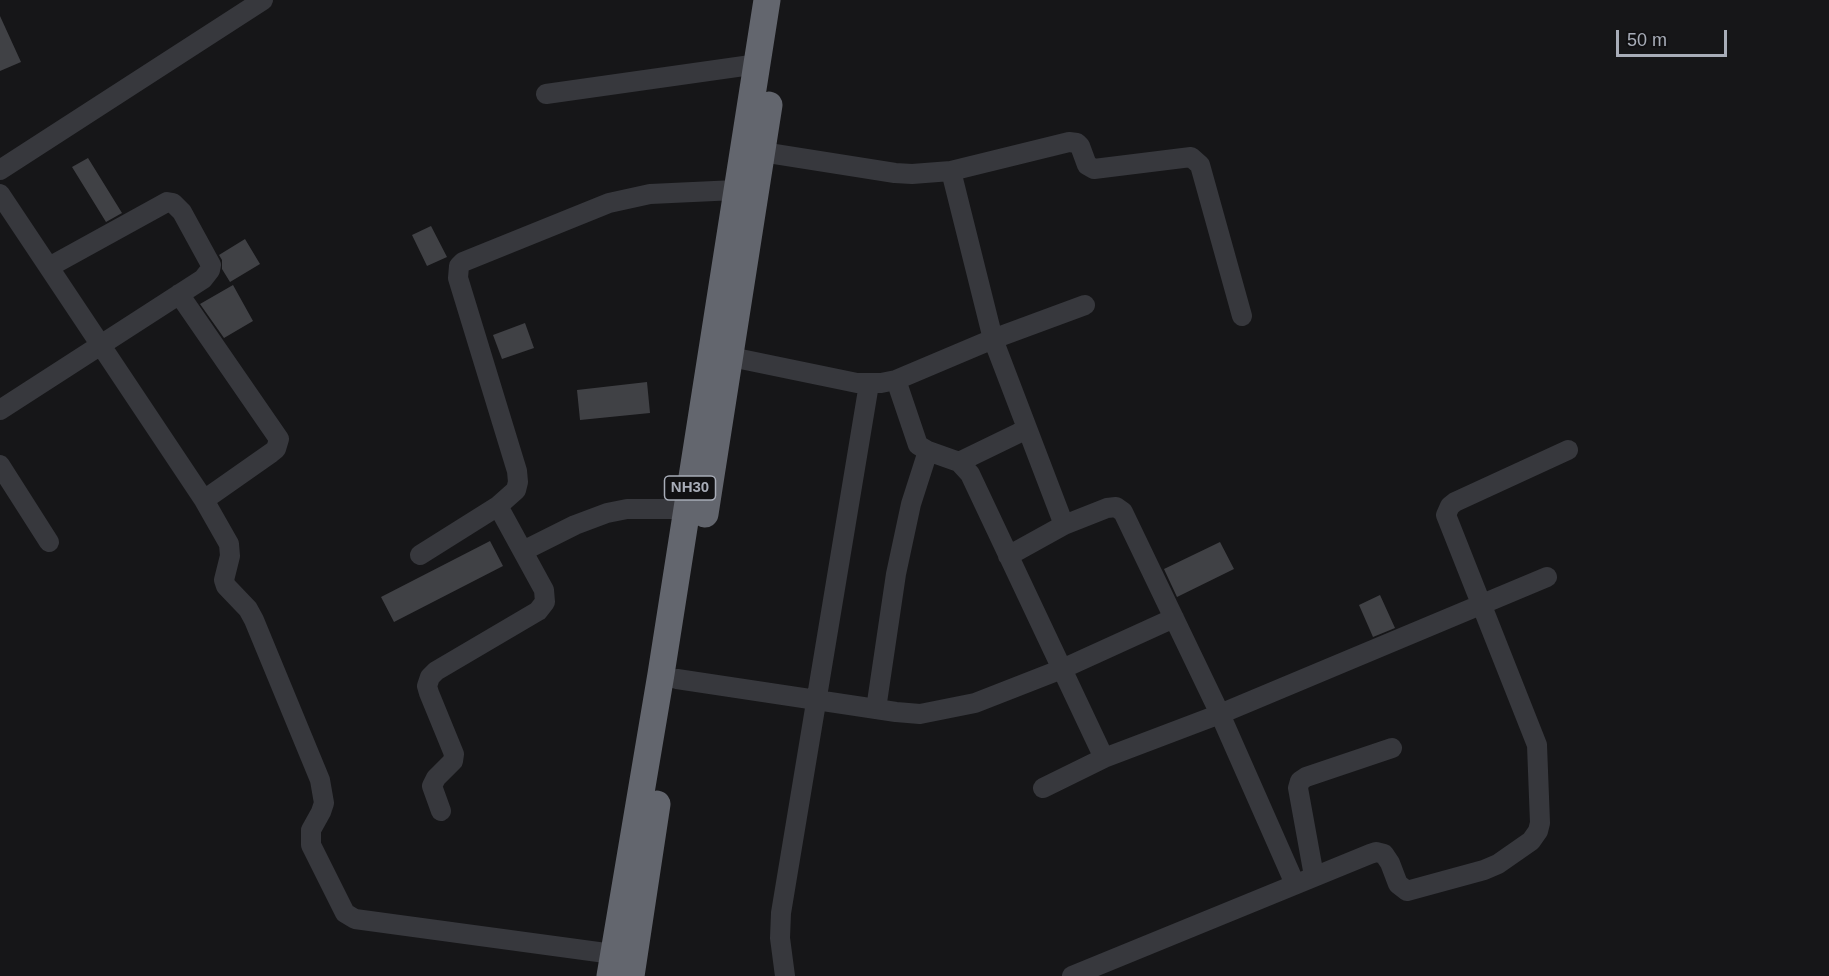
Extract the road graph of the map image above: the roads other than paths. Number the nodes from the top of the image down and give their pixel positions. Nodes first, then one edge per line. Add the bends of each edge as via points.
1 (767, 0) edge
2 (786, 0) edge
3 (252, 3) edge
4 (758, 64) junction
5 (546, 94) dead end
6 (762, 152) junction
7 (0, 170) edge
8 (951, 171) junction
9 (736, 190) junction
10 (0, 194) edge
11 (49, 267) junction
12 (179, 294) junction
13 (1085, 305) dead end
14 (1242, 316) dead end
15 (993, 339) junction
16 (100, 344) junction
17 (731, 357) junction
18 (896, 380) junction
19 (869, 384) junction
20 (0, 410) edge
21 (1027, 429) junction
22 (1568, 450) dead end
23 (928, 452) junction
24 (959, 462) junction
25 (0, 465) edge
26 (204, 500) junction
27 (498, 506) junction
28 (687, 509) junction
29 (1064, 525) junction
30 (49, 542) dead end
31 (523, 551) junction
32 (420, 555) dead end
33 (1008, 556) junction
34 (1546, 577) dead end
35 (1482, 604) junction
36 (1174, 618) junction
37 (1062, 669) junction
38 (677, 679) junction
39 (816, 699) junction
40 (876, 709) junction
41 (1220, 714) junction
42 (1392, 748) dead end
43 (1104, 758) junction
44 (1043, 788) dead end
45 (441, 811) dead end
46 (1314, 876) junction
47 (1295, 884) junction
48 (611, 965) edge
49 (631, 976) edge
50 (786, 976) edge
51 (1072, 976) edge

1 - 4 highway, NH30
2 - 6 highway, NH30
3 - 7 street
4 - 5 street
4 - 9 highway, NH30
6 - 8 street via 895,173
6 - 17 highway, NH30
8 - 14 street via 1069,142 1080,146 1088,165 1094,169 1191,157 1200,165
8 - 15 street
9 - 27 street via 650,194 609,203 459,266 458,278 517,471 516,490
9 - 28 highway, NH30
10 - 11 street
11 - 12 street via 160,205 173,203 211,265 203,279
11 - 16 street
12 - 16 street
12 - 26 street via 279,439 276,449
13 - 15 street
15 - 18 street
15 - 21 street
16 - 20 street
16 - 26 street
17 - 19 street
17 - 38 highway, NH30
18 - 19 street
18 - 23 street via 915,438
19 - 39 street
21 - 24 street
21 - 29 street
22 - 35 street via 1455,502 1448,510 1447,521
23 - 24 street
23 - 40 street via 911,504 896,574
24 - 33 street via 970,474
25 - 30 street
26 - 48 street via 231,550 226,586 254,620 320,780 324,803 311,830 311,845 345,913 355,919
27 - 31 street
27 - 32 street
28 - 31 street via 607,513
28 - 48 highway, NH30
29 - 33 street
29 - 36 street via 1107,508 1116,507 1123,512
31 - 45 street via 544,590 542,606 436,671 428,682 454,754 453,761 432,786
33 - 37 street
34 - 35 street
35 - 41 street
35 - 46 street via 1537,745 1540,824 1535,837 1484,870 1407,891 1398,884 1387,858 1380,852
36 - 37 street
36 - 41 street
37 - 40 street via 948,710 920,714
37 - 43 street
38 - 39 street
38 - 49 highway, NH30
39 - 40 street
39 - 50 street via 781,913
41 - 43 street
41 - 47 street
42 - 46 street via 1300,781
43 - 44 street
46 - 47 street
47 - 51 street

